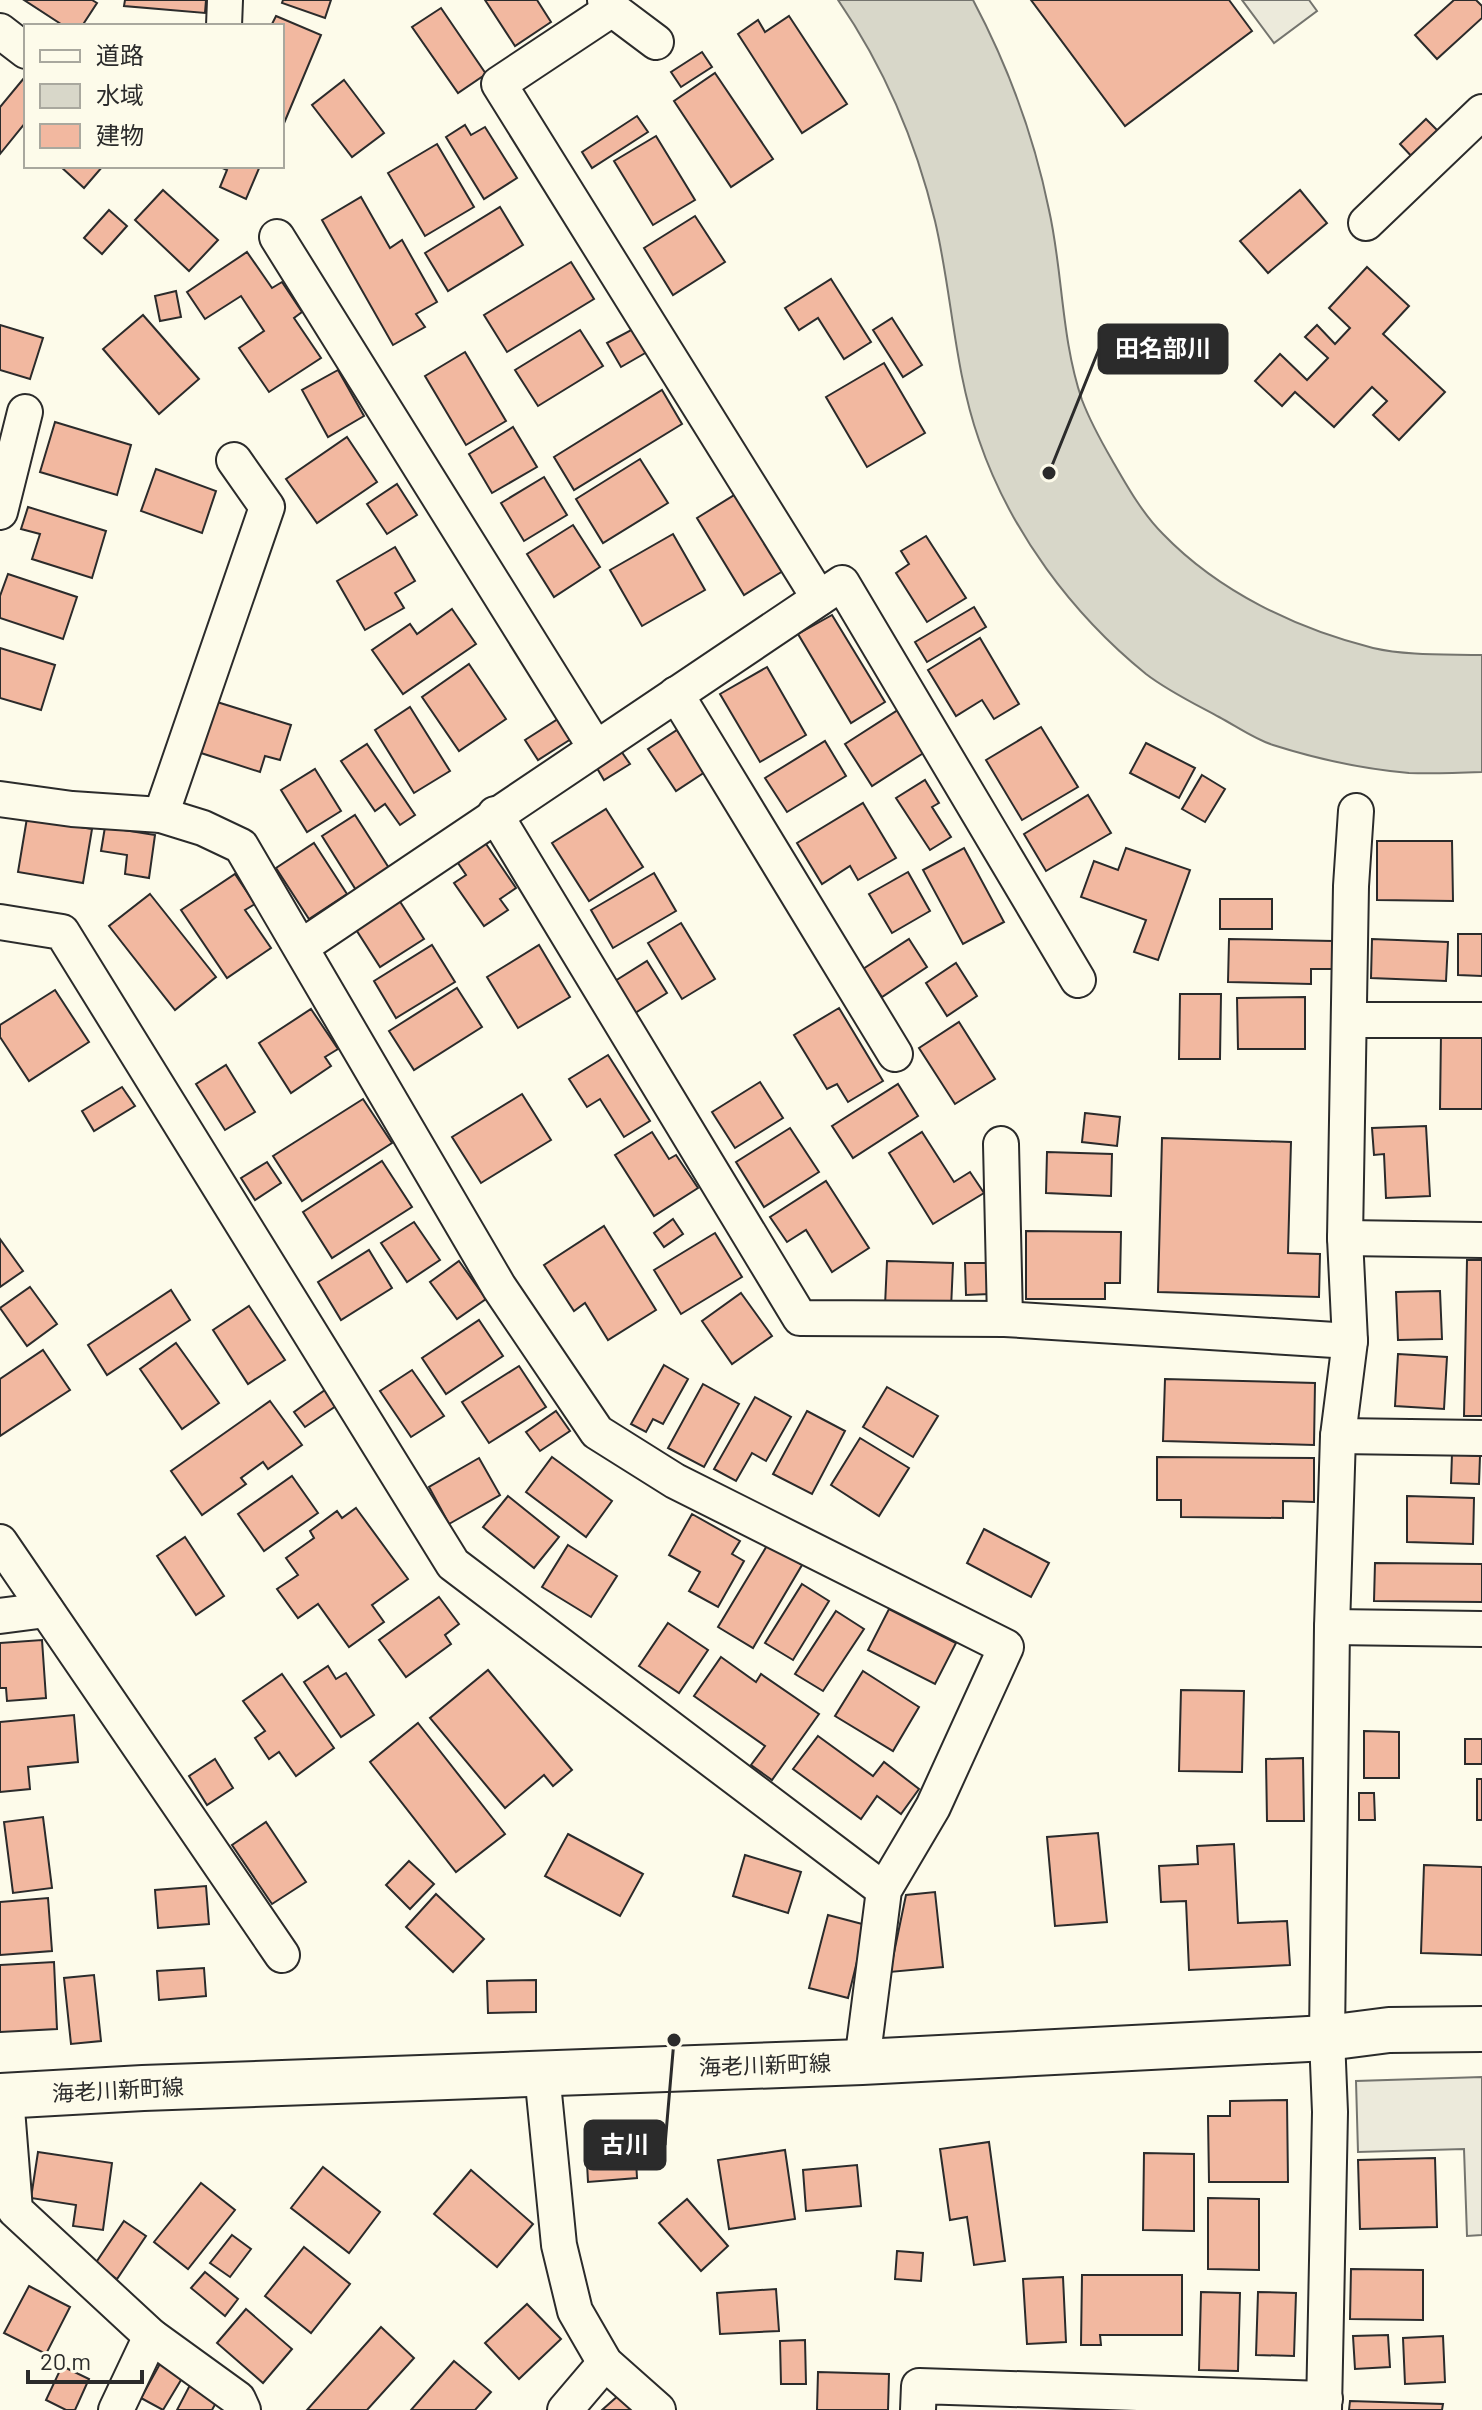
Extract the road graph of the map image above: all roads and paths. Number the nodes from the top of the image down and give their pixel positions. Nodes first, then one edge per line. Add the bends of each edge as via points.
1 (225, 0) edge
2 (608, 5) edge
3 (224, 24) edge
4 (0, 31) edge
5 (656, 42) dead end
6 (24, 49) edge
7 (1482, 112) edge
8 (1366, 223) dead end
9 (277, 237) dead end
10 (25, 412) dead end
11 (234, 460) dead end
12 (0, 512) edge
13 (819, 598) junction
14 (676, 694) junction
15 (595, 747) junction
16 (0, 799) edge
17 (1356, 811) dead end
18 (495, 814) junction
19 (161, 815) junction
20 (0, 922) edge
21 (301, 947) junction
22 (1078, 980) dead end
23 (1350, 1020) junction
24 (1482, 1020) edge
25 (895, 1054) dead end
26 (1001, 1144) dead end
27 (1345, 1238) junction
28 (1482, 1240) edge
29 (1005, 1319) junction
30 (1350, 1341) junction
31 (1338, 1436) junction
32 (1482, 1438) edge
33 (0, 1542) edge
34 (46, 1610) junction
35 (0, 1616) edge
36 (1332, 1627) junction
37 (1482, 1629) edge
38 (884, 1890) junction
39 (282, 1955) dead end
40 (1482, 2029) edge
41 (1327, 2038) junction
42 (862, 2062) junction
43 (542, 2073) junction
44 (3, 2096) edge
45 (151, 2336) junction
46 (605, 2363) junction
47 (1324, 2404) edge
48 (116, 2410) edge
49 (243, 2410) edge
50 (565, 2410) edge
51 (658, 2410) edge
52 (918, 2410) edge

1 - 3 street
2 - 5 street
2 - 13 street via 499,84
4 - 6 street
7 - 8 street
9 - 15 street
10 - 12 street
11 - 19 street via 267,507
13 - 14 street
13 - 22 street via 842,583
14 - 15 street
14 - 25 street
15 - 18 street
16 - 19 street
17 - 23 street
18 - 21 street
18 - 29 street via 800,1318
19 - 21 street via 241,846
20 - 38 street via 62,932 453,1564
21 - 38 street via 499,1287 597,1432 675,1481 1006,1647 933,1807
23 - 24 street
23 - 27 street
26 - 29 street
27 - 28 street
27 - 30 street
29 - 30 street
30 - 31 street
31 - 32 street
31 - 36 street
33 - 34 street
34 - 35 street
34 - 39 street
36 - 37 street
36 - 41 street
38 - 42 street
40 - 41 main road, 海老川新町線 via 1389,2030
41 - 42 main road, 海老川新町線
41 - 47 street
42 - 43 main road, 海老川新町線
43 - 44 main road, 海老川新町線
43 - 46 street via 559,2245 575,2311
44 - 45 street via 15,2210
45 - 48 street
45 - 49 street via 238,2399
46 - 50 street
46 - 51 street
47 - 52 street via 919,2386

